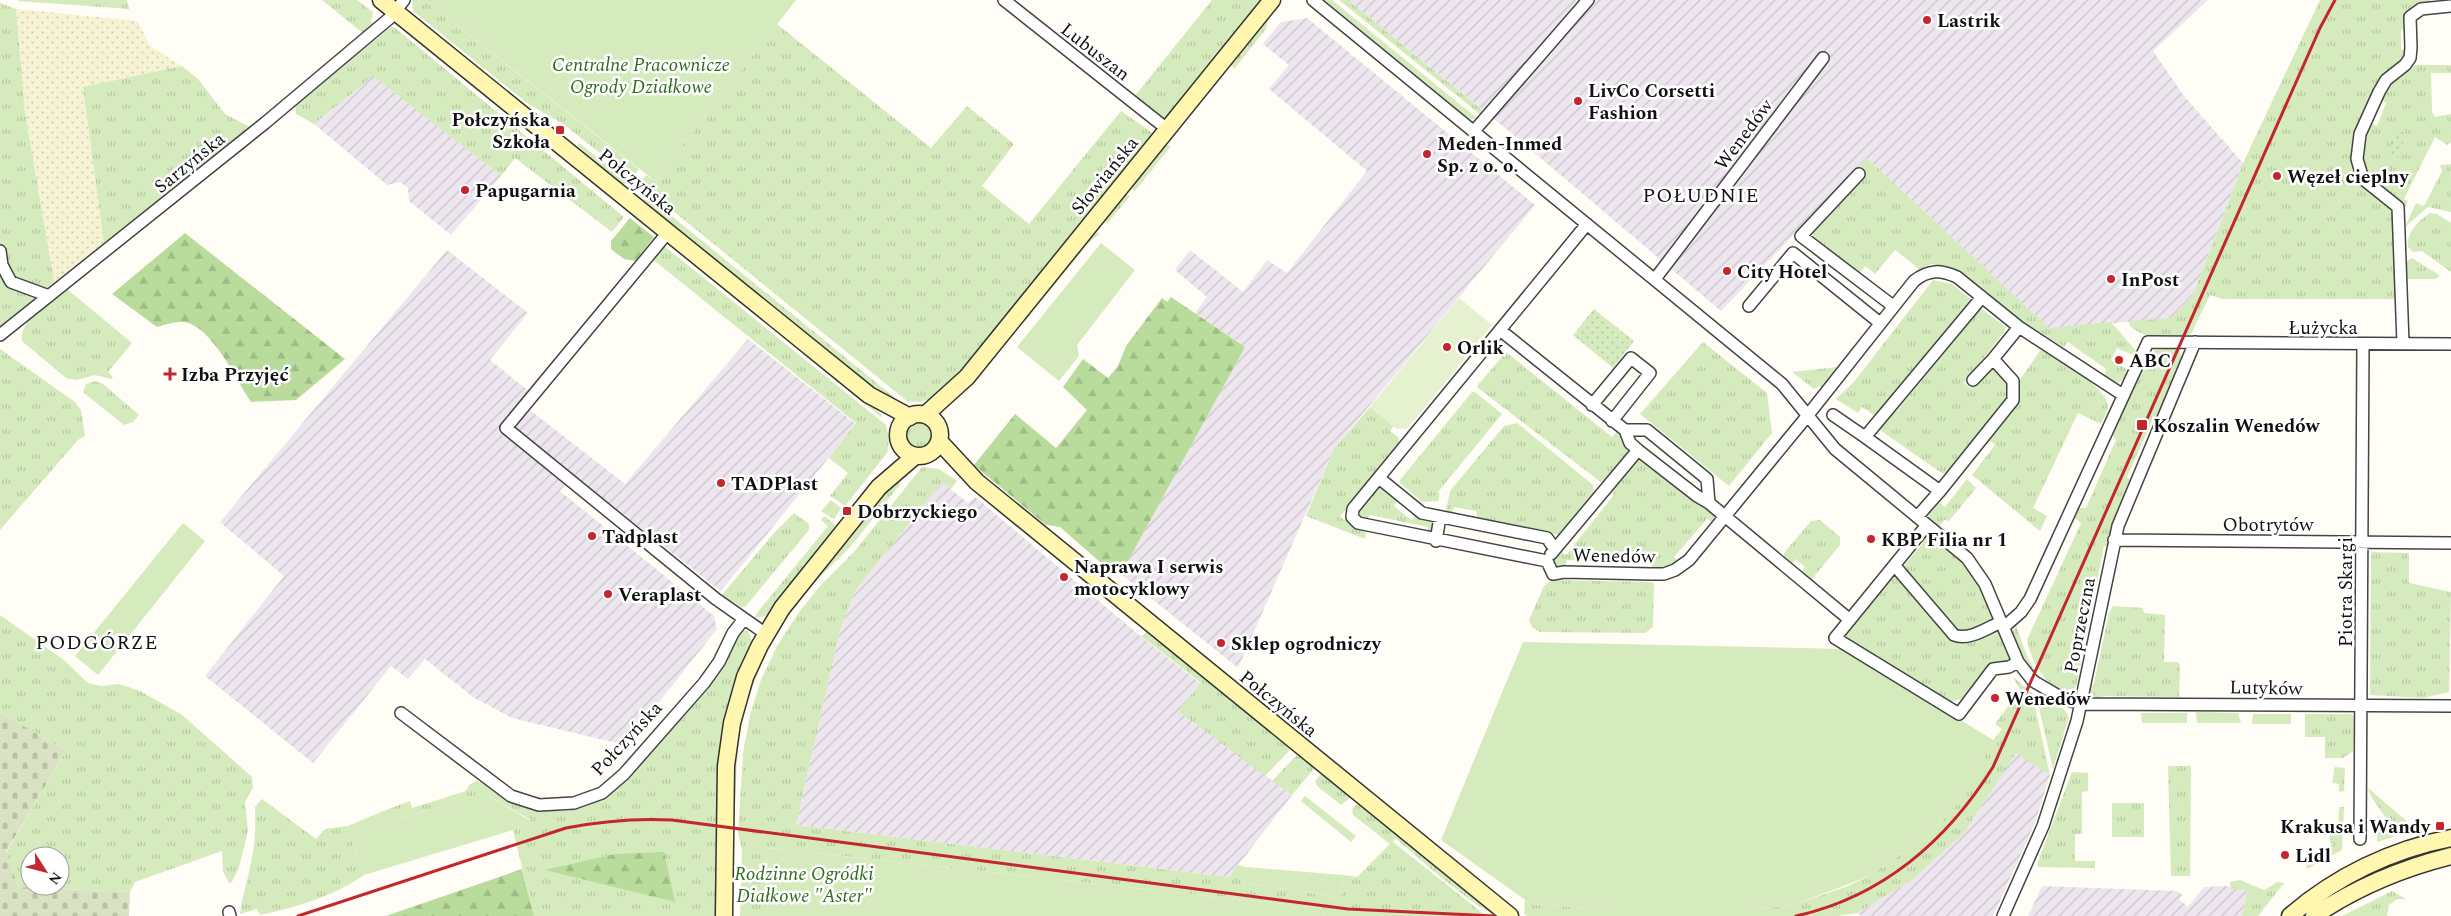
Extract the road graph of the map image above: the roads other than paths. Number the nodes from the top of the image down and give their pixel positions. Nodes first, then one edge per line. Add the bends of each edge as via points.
1 (380, 0) edge
2 (1004, 0) edge
3 (1272, 0) edge
4 (1313, 0) edge
5 (1588, 0) edge
6 (400, 6) edge
7 (2451, 6) edge
8 (1823, 58) dead end
9 (1167, 129) junction
10 (1474, 132) junction
11 (1859, 174) dead end
12 (1587, 224) junction
13 (669, 231) junction
14 (0, 251) edge
15 (1655, 280) junction
16 (49, 296) junction
17 (1982, 297) junction
18 (1749, 306) dead end
19 (1893, 306) junction
20 (1880, 323) junction
21 (2019, 327) junction
22 (1500, 330) junction
23 (0, 335) edge
24 (2196, 342) junction
25 (2403, 344) junction
26 (2451, 344) edge
27 (2363, 345) junction
28 (1993, 359) junction
29 (967, 377) junction
30 (1973, 380) dead end
31 (869, 395) junction
32 (2123, 395) junction
33 (1592, 405) junction
34 (1808, 415) junction
35 (1833, 415) dead end
36 (917, 416) junction
37 (1612, 420) junction
38 (1625, 430) junction
39 (939, 434) junction
40 (1865, 437) junction
41 (900, 439) junction
42 (1638, 450) junction
43 (921, 455) junction
44 (1379, 478) junction
45 (977, 482) junction
46 (879, 487) junction
47 (1940, 491) junction
48 (1709, 503) junction
49 (1440, 517) junction
50 (1725, 517) junction
51 (1917, 517) junction
52 (1927, 525) junction
53 (1436, 540) junction
54 (2114, 540) junction
55 (2363, 542) junction
56 (2451, 543) edge
57 (1554, 548) junction
58 (1547, 561) junction
59 (1895, 566) junction
60 (744, 619) junction
61 (1850, 620) junction
62 (2002, 625) junction
63 (766, 634) junction
64 (2018, 662) junction
65 (2081, 704) junction
66 (2361, 706) junction
67 (2451, 706) edge
68 (401, 713) dead end
69 (2451, 838) edge
70 (2360, 839) dead end
71 (2451, 856) edge
72 (724, 916) edge
73 (1510, 916) edge
74 (2003, 916) edge
75 (2290, 916) edge
76 (2314, 916) edge

1 - 6 main road, Połczyńska
2 - 9 street, Lubuszan
3 - 9 main road, Słowiańska
4 - 10 street
5 - 10 street
6 - 13 main road, Połczyńska
6 - 16 street, Sarzyńska via 265,123
7 - 25 street via 2422,9 2410,17 2410,58 2386,80 2364,123 2358,144 2357,159 2363,179 2398,207
8 - 15 street, Wenedów
9 - 29 main road, Słowiańska
10 - 12 street
11 - 19 street via 1801,236
12 - 15 street
12 - 22 street, Wenedów
13 - 31 main road, Połczyńska
13 - 60 street via 506,428
14 - 16 street via 2,265 11,282
15 - 34 street via 1782,384
16 - 23 street, Sarzyńska
17 - 19 street, Wenedów via 1946,272 1933,271 1914,281
17 - 21 street, Wenedów
17 - 40 street
18 - 20 street via 1793,253
19 - 20 street, Wenedów
20 - 34 street, Wenedów
21 - 28 street
21 - 32 street, Wenedów
22 - 33 street
22 - 44 street, Wenedów
24 - 27 street, Łużycka
24 - 32 street, Łużycka via 2148,342
24 - 54 street, Poprzeczna
25 - 26 street, Łużycka
25 - 27 street, Łużycka
27 - 55 street, Piotra Skargi
28 - 30 street
28 - 47 street via 2012,381 2013,400
29 - 36 main road, Słowiańska
29 - 39 main road, Słowiańska
31 - 36 main road, Połczyńska
31 - 41 main road, Połczyńska
32 - 62 street via 2030,599 2021,612
33 - 37 street
33 - 37 street via 1631,358 1650,373
34 - 50 street, Wenedów
34 - 51 street via 1835,450
35 - 40 street
36 - 39 main road via 932,418
36 - 41 main road via 903,422
37 - 38 street
38 - 42 street via 1630,443
38 - 48 street via 1647,430 1707,479
39 - 43 main road via 935,449
39 - 45 main road, Połczyńska
40 - 47 street
41 - 43 main road
41 - 46 main road
42 - 48 street
42 - 57 street, Wenedów
43 - 45 main road, Połczyńska
43 - 46 main road
44 - 49 street, Wenedów via 1422,513
44 - 53 street, Wenedów via 1353,509 1352,516 1358,523
45 - 73 main road, Połczyńska
46 - 63 main road via 782,608
47 - 51 street
48 - 50 street
49 - 53 street
49 - 57 street, Wenedów via 1547,538
50 - 58 street, Wenedów via 1689,560 1664,574 1553,574
50 - 61 street
51 - 52 street
52 - 59 street
52 - 62 street via 1977,570
53 - 58 street, Wenedów
54 - 55 street, Obotrytów
54 - 65 street, Poprzeczna
55 - 56 street, Obotrytów
55 - 66 street, Piotra Skargi
57 - 58 street, Wenedów
59 - 61 street
59 - 62 street via 1954,635 1968,637
60 - 63 street
60 - 68 street, Połczyńska via 704,683 624,774 602,793 574,803 539,805 512,796
61 - 64 street via 1835,638 1959,714 1993,669
62 - 64 street
63 - 72 main road via 745,677 729,740
64 - 65 street via 2033,681 2047,691
65 - 66 street, Lutyków
65 - 74 street, Poprzeczna via 2043,826
66 - 67 street, Lutyków
66 - 70 street, Piotra Skargi
69 - 75 main road via 2404,850 2363,868 2321,892
71 - 76 main road via 2371,884

